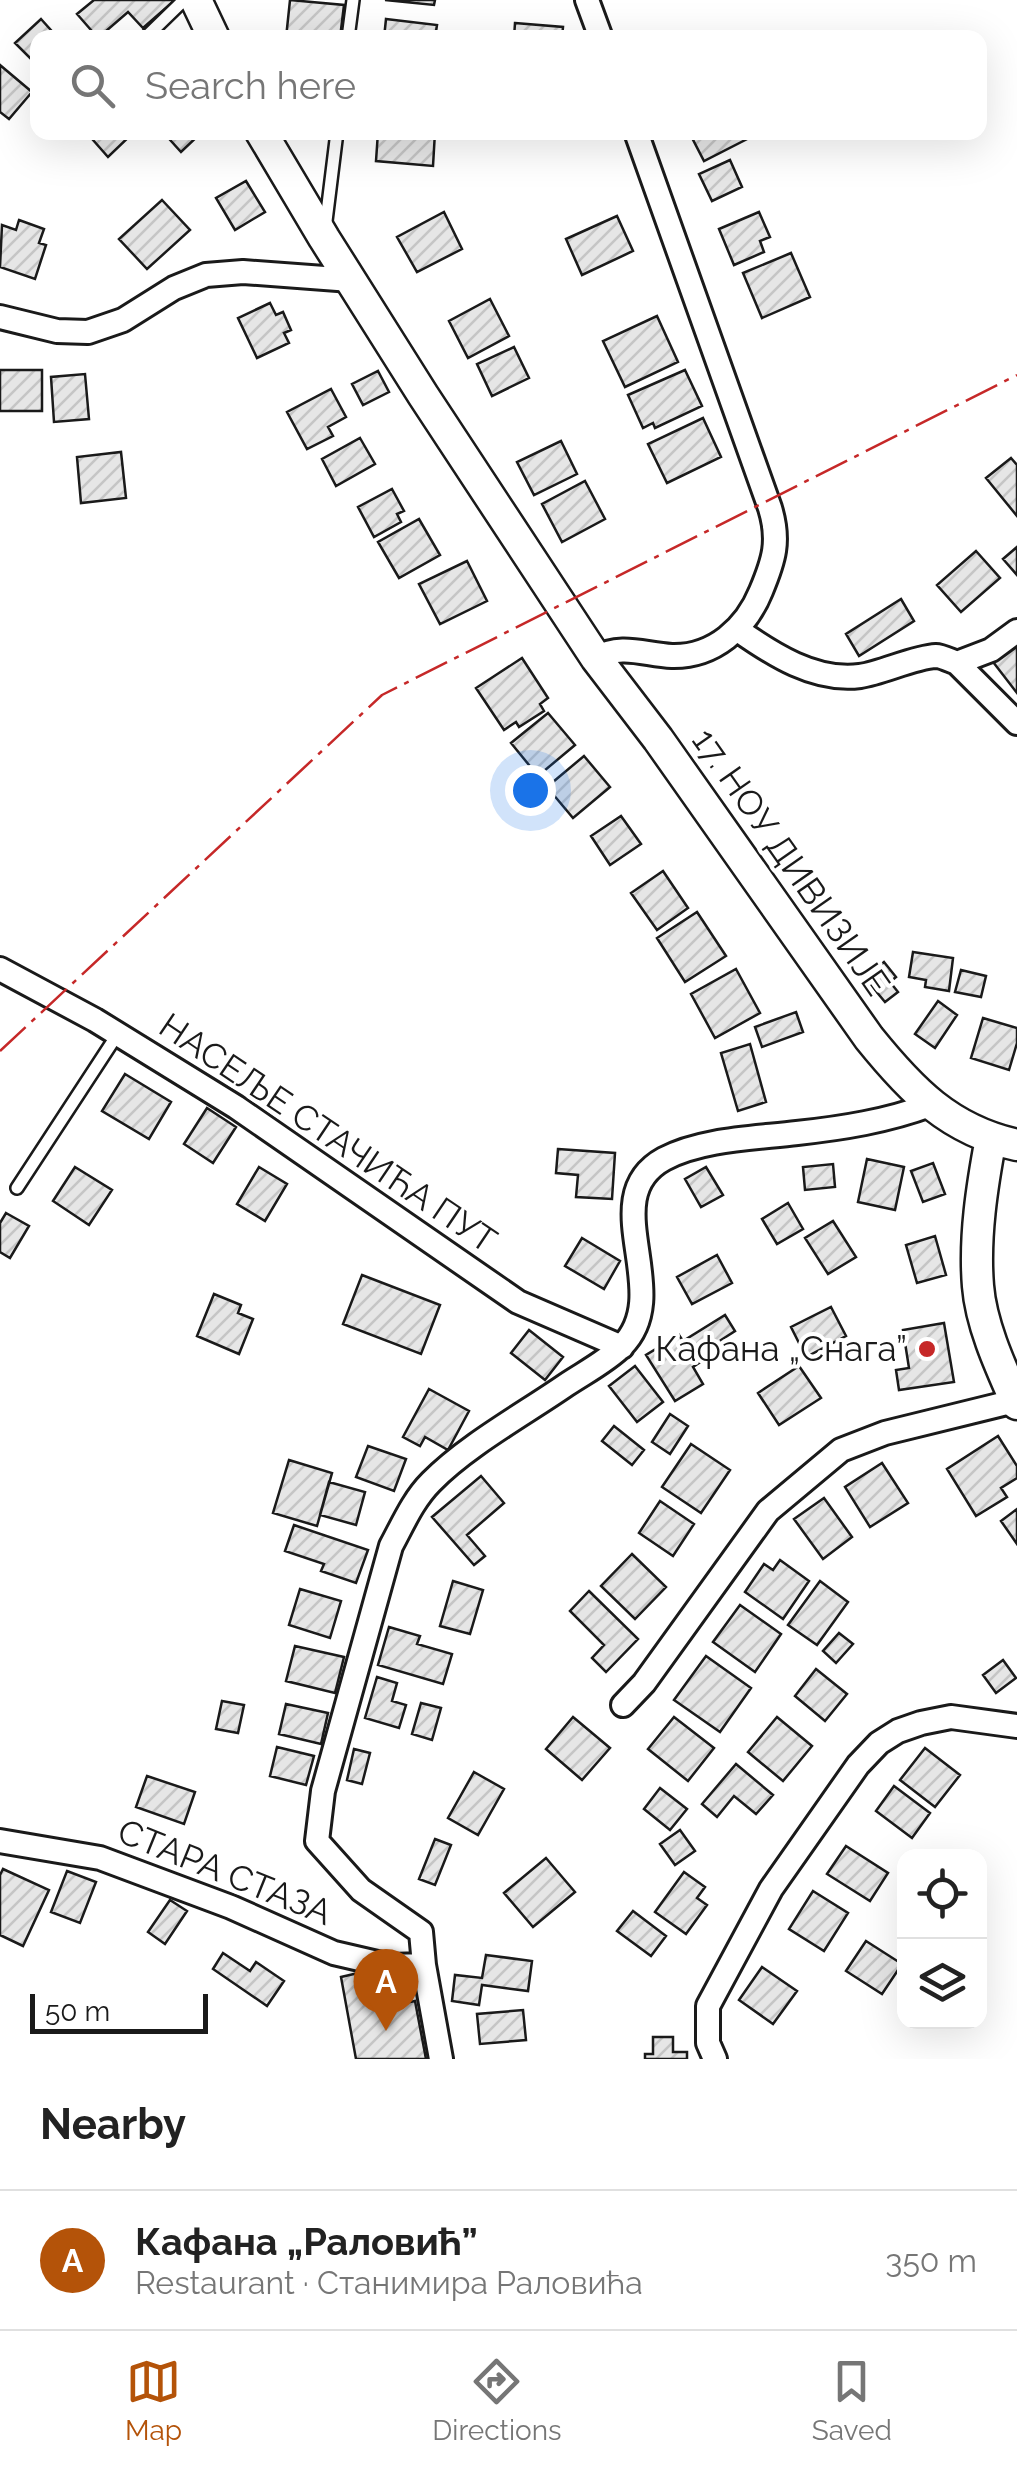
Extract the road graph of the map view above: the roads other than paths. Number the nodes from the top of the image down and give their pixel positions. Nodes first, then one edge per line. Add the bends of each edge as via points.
1 (184, 0) edge
2 (196, 0) edge
3 (353, 0) edge
4 (588, 0) edge
5 (153, 30) edge
6 (210, 30) edge
7 (349, 30) edge
8 (598, 30) edge
9 (267, 140) edge
10 (336, 140) edge
11 (639, 140) edge
12 (324, 238) junction
13 (351, 280) junction
14 (0, 317) edge
15 (738, 630) junction
16 (1017, 631) edge
17 (596, 658) junction
18 (958, 663) junction
19 (1017, 722) edge
20 (0, 969) edge
21 (117, 1035) junction
22 (930, 1105) junction
23 (1004, 1141) edge
24 (16, 1188) dead end
25 (622, 1347) junction
26 (1016, 1403) edge
27 (623, 1705) dead end
28 (1017, 1726) edge
29 (0, 1841) edge
30 (424, 1965) junction
31 (441, 2059) edge
32 (715, 2059) edge

1 - 5 lane
2 - 6 street
3 - 7 lane
4 - 8 street
9 - 12 street, 17. НОУ ДИВИЗИЈЕ
10 - 12 lane
11 - 15 street via 775,526 767,577
12 - 13 street, 17. НОУ ДИВИЗИЈЕ
13 - 14 street via 206,275 88,332
13 - 17 street, 17. НОУ ДИВИЗИЈЕ
15 - 17 street via 697,653 622,649
15 - 18 street via 768,652 833,674 857,676 938,656
16 - 18 street
17 - 22 street, 17. НОУ ДИВИЗИЈЕ via 869,1038
18 - 19 street
20 - 21 street, НАСЕЉЕ СТАЧИЋА ПУТ
21 - 24 lane
21 - 25 street, НАСЕЉЕ СТАЧИЋА ПУТ via 236,1107 518,1302
22 - 23 street, 17. НОУ ДИВИЗИЈЕ
22 - 25 street via 865,1124 692,1148 662,1160 634,1194 641,1314
23 - 26 street via 982,1191 978,1287
25 - 30 street via 454,1460 428,1484 392,1546 323,1791 317,1841 361,1890 421,1932
26 - 27 street via 885,1433 841,1450 768,1511
28 - 32 street via 951,1718 921,1723 879,1743 858,1766 771,1889 708,2006
29 - 30 street, СТАРА СТАЗА via 100,1858 334,1953 390,1966
30 - 31 street

